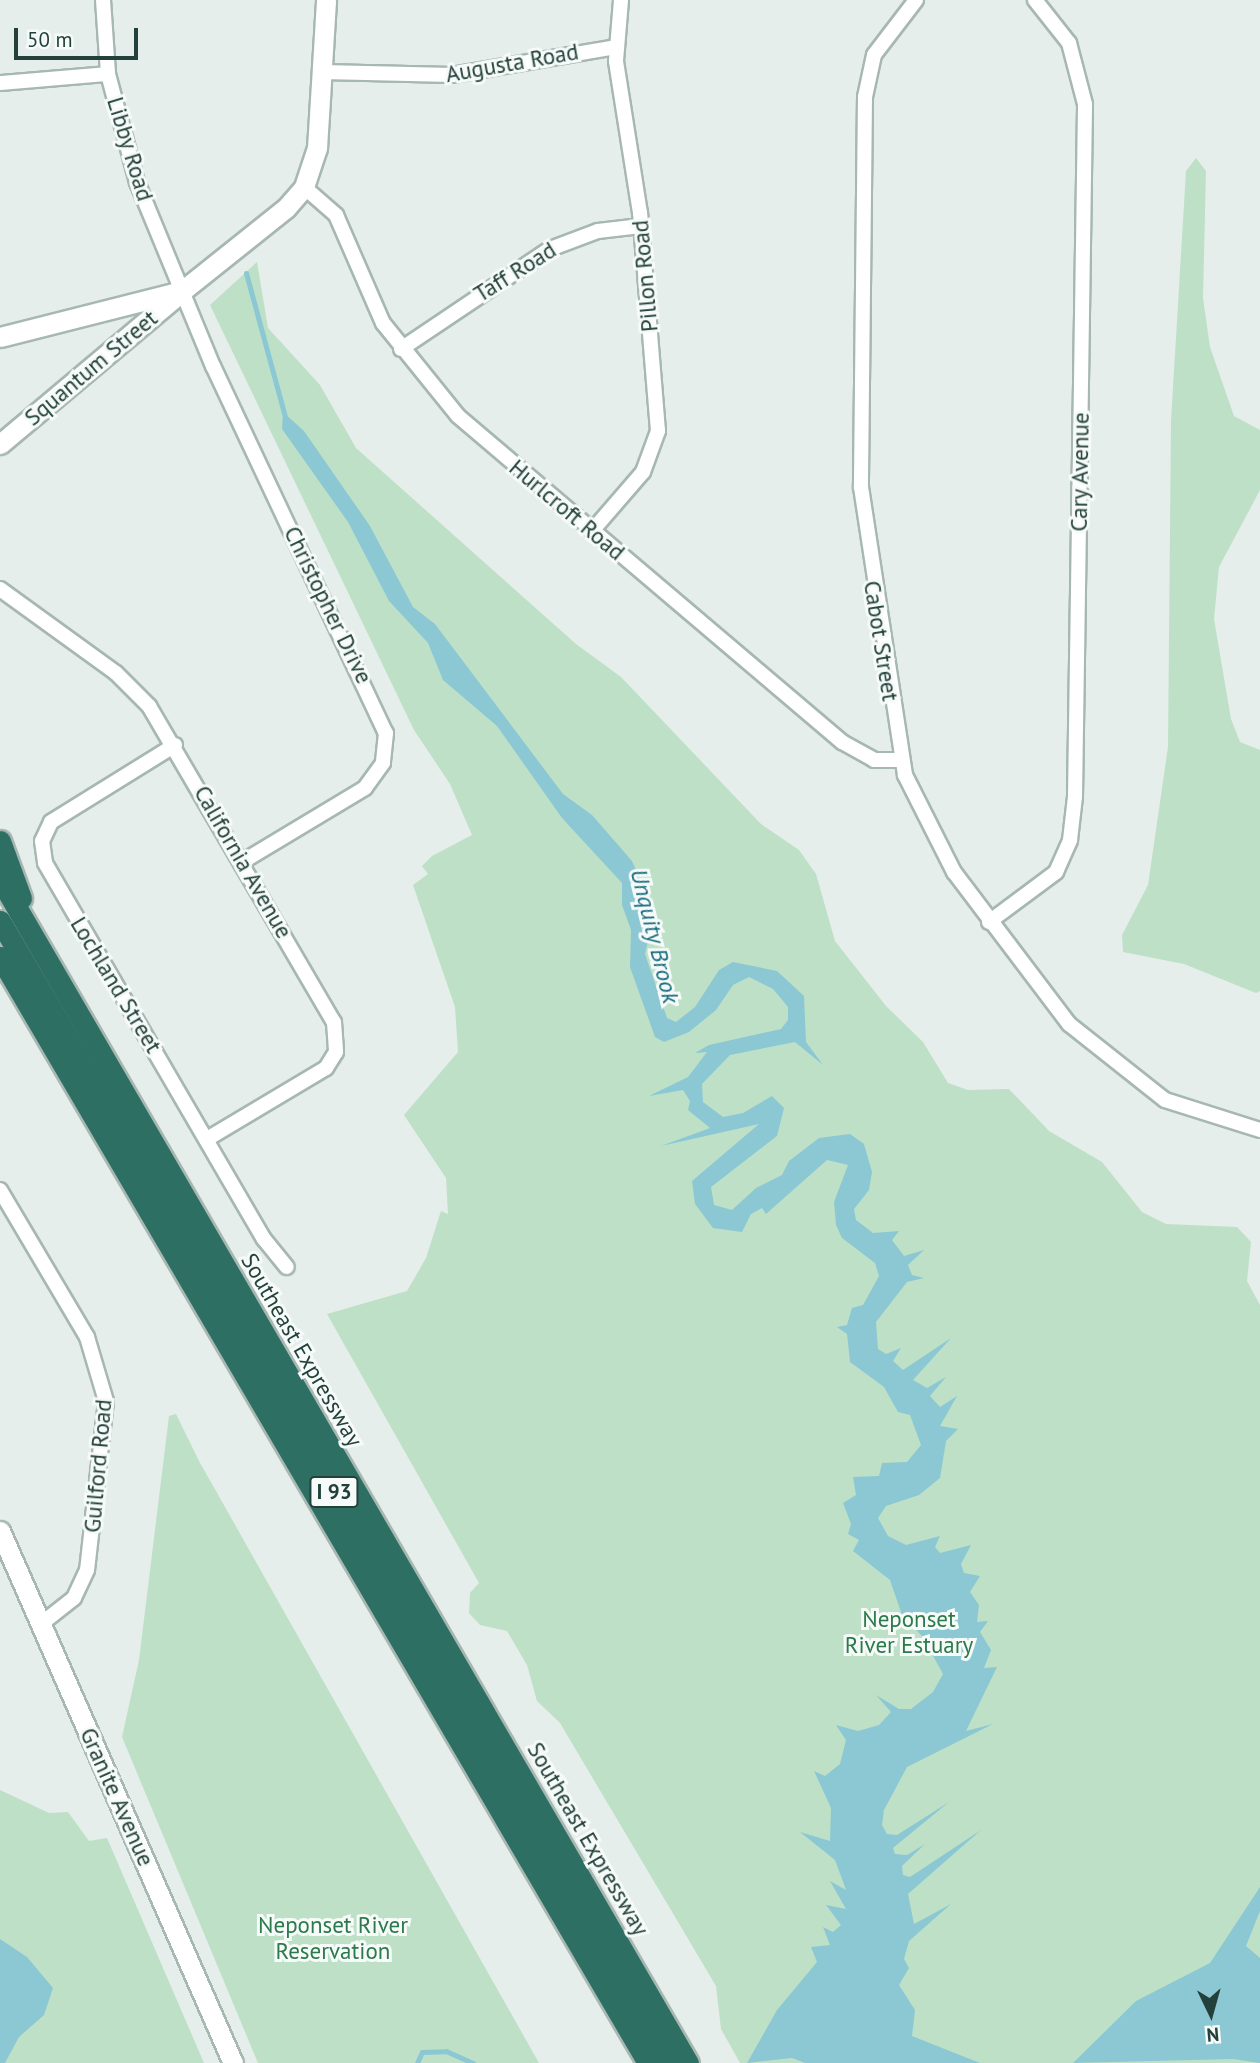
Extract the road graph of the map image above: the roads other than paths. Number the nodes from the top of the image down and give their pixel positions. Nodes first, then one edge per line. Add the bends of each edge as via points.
1 (103, 0) edge
2 (326, 0) edge
3 (621, 0) edge
4 (916, 0) edge
5 (1035, 0) edge
6 (616, 47) junction
7 (323, 72) junction
8 (108, 74) junction
9 (0, 83) edge
10 (304, 187) junction
11 (641, 226) junction
12 (182, 291) junction
13 (0, 337) edge
14 (401, 349) junction
15 (0, 444) edge
16 (592, 531) junction
17 (0, 589) edge
18 (175, 745) junction
19 (901, 760) junction
20 (0, 841) edge
21 (242, 862) junction
22 (0, 879) edge
23 (0, 921) edge
24 (989, 922) junction
25 (32, 933) junction
26 (0, 957) edge
27 (0, 984) edge
28 (1260, 1130) edge
29 (207, 1139) junction
30 (0, 1190) edge
31 (287, 1267) dead end
32 (1, 1536) edge
33 (41, 1623) junction
34 (233, 2063) edge
35 (632, 2063) edge
36 (648, 2063) edge
37 (669, 2063) edge
38 (688, 2063) edge

1 - 8 street, Libby Road
2 - 7 main road, Squantum Street
3 - 6 street, Pillon Road
4 - 19 street, Cabot Street via 874,55 865,97 861,487
5 - 24 street, Cary Avenue via 1069,43 1085,104 1075,805 1070,840 1056,872
6 - 7 street, Augusta Road via 467,74
6 - 11 street, Pillon Road
7 - 10 main road, Squantum Street via 317,148
8 - 9 street
8 - 12 street, Libby Road via 137,182
10 - 12 main road, Squantum Street via 262,229
10 - 14 street, Hurlcroft Road via 336,215 371,300
11 - 14 street, Taff Road via 598,231 550,249
11 - 16 street, Pillon Road via 657,442 643,472
12 - 13 main road, Squantum Street
12 - 15 main road, Squantum Street
12 - 21 street, Christopher Drive via 386,733 383,762 365,788
14 - 16 street, Hurlcroft Road via 458,416
16 - 19 street, Hurlcroft Road via 842,742 874,760
17 - 18 street, California Avenue via 128,682
18 - 21 street, California Avenue
18 - 29 street, Lochland Street via 51,822 43,852 55,884
19 - 24 street, Cabot Street via 923,818
20 - 25 highway
21 - 29 street, California Avenue via 330,1014 337,1042 333,1061 319,1074
22 - 25 highway, Southeast Expressway / I 93
23 - 37 highway, I 93
24 - 28 street, Cabot Street via 1069,1024 1141,1085 1192,1112
25 - 38 highway, Southeast Expressway / I 93
26 - 36 highway, I 93
27 - 35 highway, I 93
29 - 31 street, Lochland Street via 264,1238
30 - 33 street, Guilford Road via 88,1337 106,1401 87,1570 74,1598
32 - 33 main road, Granite Avenue
33 - 34 main road, Granite Avenue

